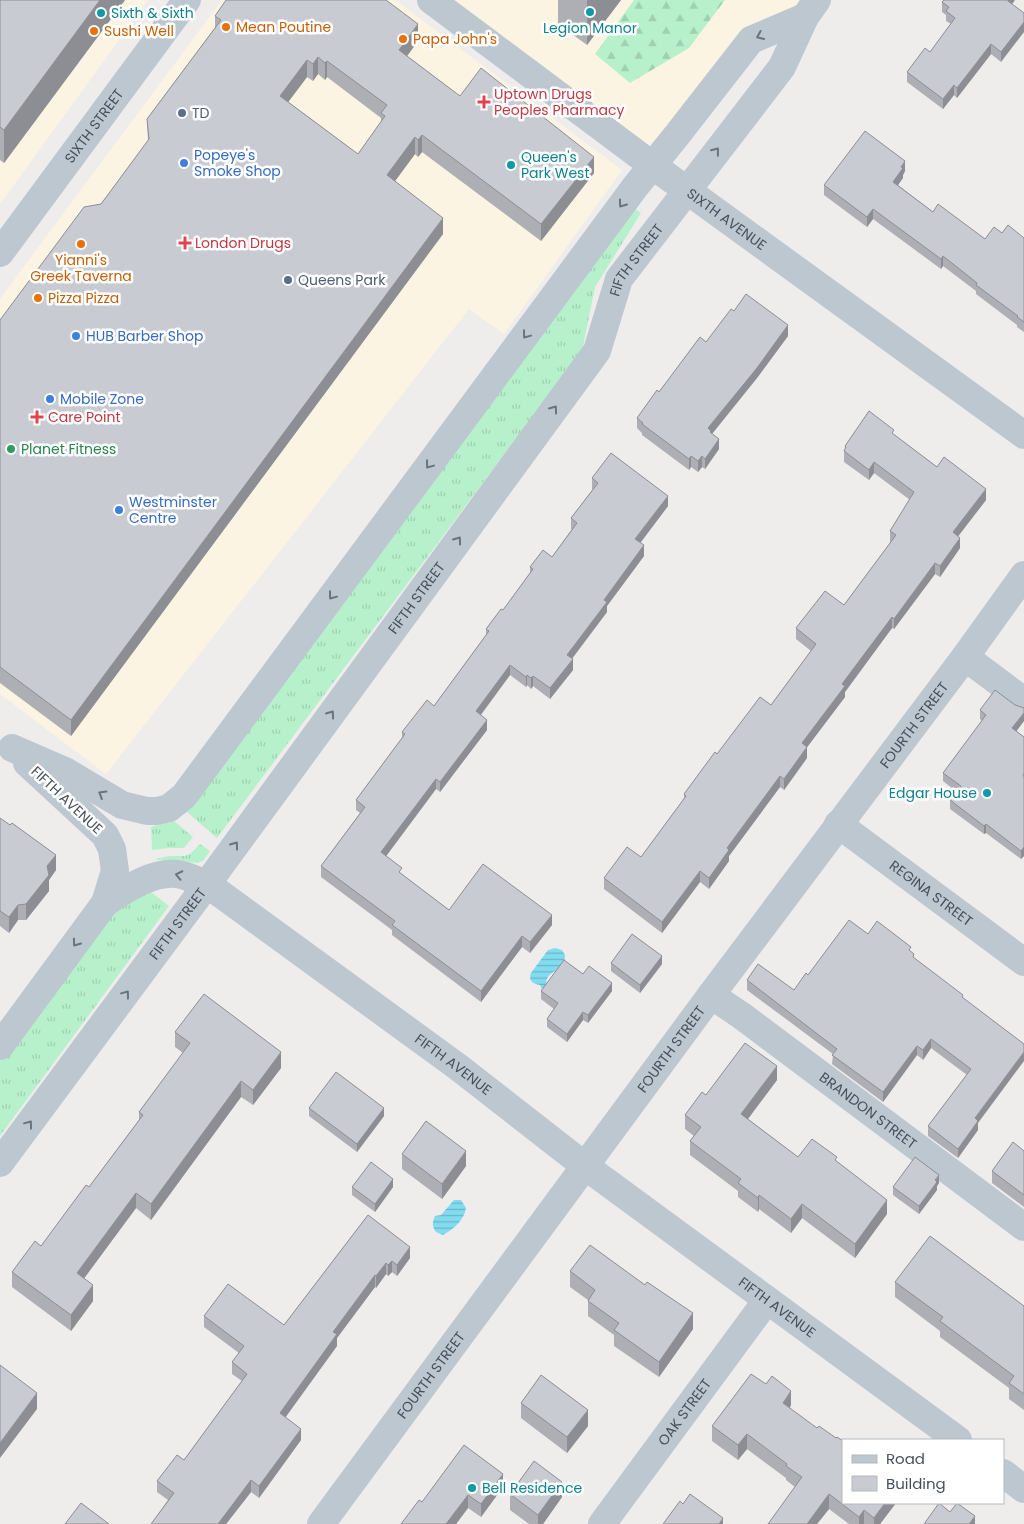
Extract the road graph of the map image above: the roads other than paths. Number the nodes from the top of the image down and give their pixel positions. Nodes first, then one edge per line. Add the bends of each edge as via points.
1 (187, 0) edge
2 (431, 0) edge
3 (811, 8) edge
4 (652, 166) junction
5 (687, 190) junction
6 (0, 253) edge
7 (1024, 434) edge
8 (1024, 575) edge
9 (965, 657) junction
10 (1024, 701) edge
11 (6, 744) edge
12 (838, 824) junction
13 (207, 884) junction
14 (105, 904) junction
15 (1024, 962) edge
16 (711, 995) junction
17 (0, 1046) edge
18 (0, 1163) edge
19 (585, 1166) junction
20 (1024, 1227) edge
21 (767, 1300) junction
22 (957, 1439) edge
23 (1004, 1474) edge
24 (1024, 1489) edge
25 (321, 1524) edge
26 (602, 1524) edge

1 - 6 street, SIXTH STREET
2 - 4 street, SIXTH AVENUE
3 -> 4 street, FIFTH STREET via 751,40
5 -> 3 street, FIFTH STREET via 782,67
4 - 5 street, SIXTH AVENUE
4 -> 11 street, FIFTH STREET via 184,796 169,808 157,811 122,806 65,771
5 - 7 street, SIXTH AVENUE
13 -> 5 street, FIFTH STREET via 597,351 618,279
8 - 9 street, FOURTH STREET
9 - 10 street
9 - 12 street, FOURTH STREET
11 - 14 street, FIFTH AVENUE via 105,834 116,871
12 - 15 street, REGINA STREET
12 - 16 street, FOURTH STREET
13 -> 14 street, FIFTH AVENUE via 181,874 164,874 133,884
18 -> 13 street, FIFTH STREET
13 - 19 street, FIFTH AVENUE via 458,1066
14 -> 17 street
16 - 19 street, FOURTH STREET
16 - 20 street, BRANDON STREET
19 - 21 street, FIFTH AVENUE
19 - 25 street, FOURTH STREET
21 - 22 street, FIFTH AVENUE
21 - 26 street, OAK STREET
23 - 24 street

